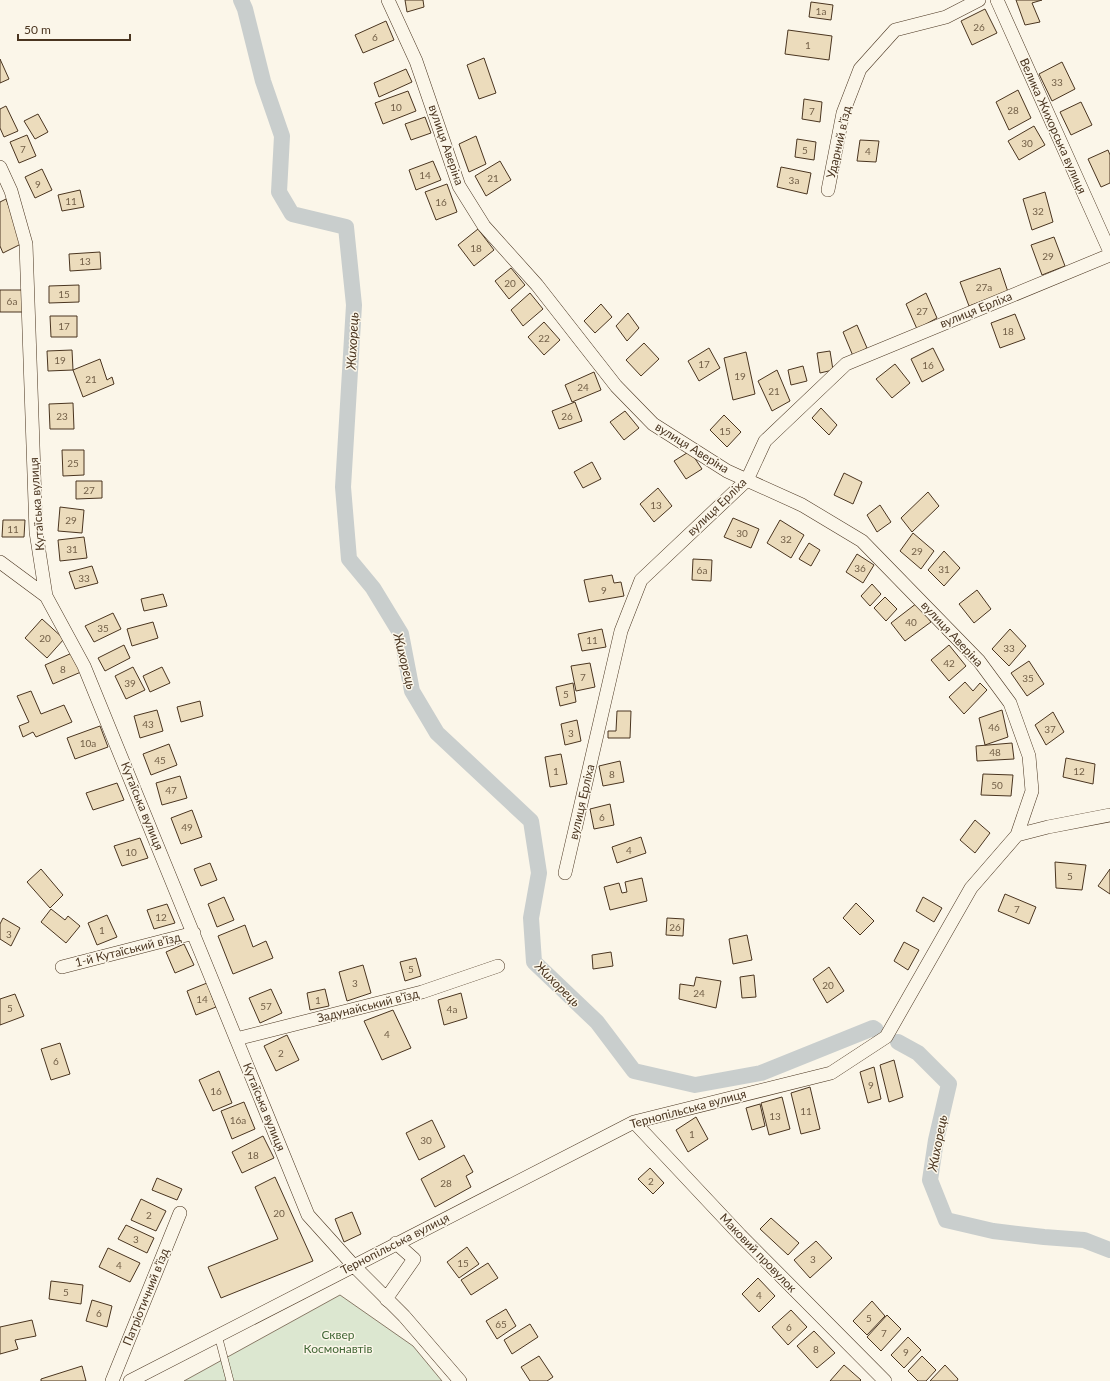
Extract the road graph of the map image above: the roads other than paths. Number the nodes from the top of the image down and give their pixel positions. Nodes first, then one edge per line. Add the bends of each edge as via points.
1 (388, 0) edge
2 (979, 0) edge
3 (997, 0) edge
4 (0, 167) edge
5 (828, 190) dead end
6 (1110, 252) edge
7 (1110, 255) edge
8 (747, 480) junction
9 (0, 562) edge
10 (46, 596) junction
11 (1110, 815) edge
12 (1017, 835) junction
13 (565, 874) dead end
14 (194, 934) junction
15 (498, 966) dead end
16 (62, 967) dead end
17 (236, 1039) junction
18 (634, 1122) junction
19 (180, 1213) dead end
20 (396, 1243) junction
21 (353, 1265) junction
22 (397, 1309) junction
23 (218, 1335) junction
24 (228, 1373) junction
25 (112, 1381) edge
26 (130, 1381) edge
27 (230, 1381) edge
28 (234, 1381) edge
29 (460, 1381) edge
30 (886, 1381) edge

1 - 8 street, вулиця Аверіна via 416,61 458,186 484,226 537,285 616,386 653,424 727,471
2 - 5 street, Ударний в’їзд via 946,17 895,30 860,69 843,113
3 - 6 street, Велика Жихорська вулиця
4 - 10 street, Кутаїська вулиця via 11,191 26,244 36,532
7 - 8 street, вулиця Ерліха via 846,364 764,441
8 - 12 street, вулиця Аверіна via 802,505 862,540 978,661 1010,703 1029,756 1032,792
8 - 13 street, вулиця Ерліха via 641,580 621,632
9 - 10 street
10 - 14 street, Кутаїська вулиця via 84,666
11 - 12 street
12 - 18 street, Тернопільська вулиця via 971,888 886,1037 831,1073
14 - 16 street, 1-й Кутаїський в’їзд
14 - 17 street, Кутаїська вулиця
15 - 17 street, Задунайський в’їзд via 422,992
17 - 21 street, Кутаїська вулиця via 308,1215
18 - 20 street, Тернопільська вулиця
18 - 30 street, Маковий провулок via 740,1235
19 - 25 street, Патріотичний в’їзд
20 - 21 street, Тернопільська вулиця
20 - 22 street via 414,1259 386,1299
21 - 22 street, Кутаїська вулиця
21 - 23 street, Тернопільська вулиця
22 - 29 street, Кутаїська вулиця
23 - 24 lane
23 - 26 street, Тернопільська вулиця
24 - 27 lane
24 - 28 lane

